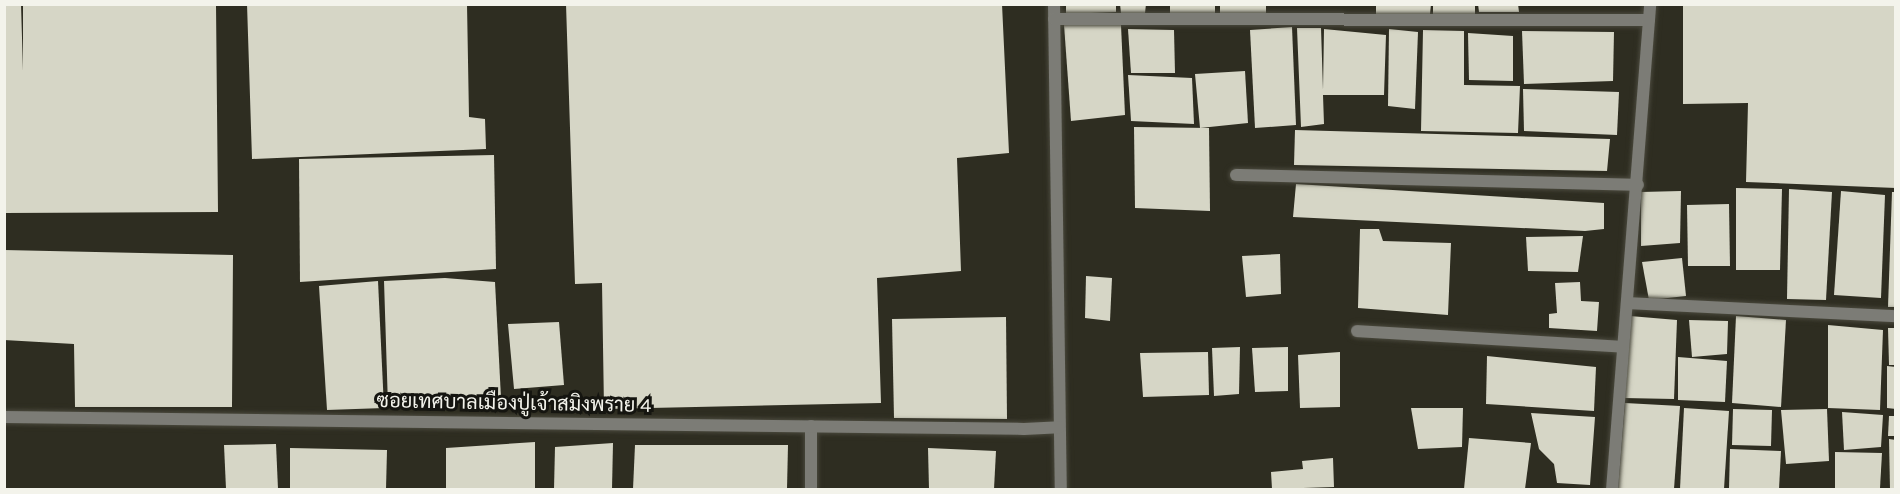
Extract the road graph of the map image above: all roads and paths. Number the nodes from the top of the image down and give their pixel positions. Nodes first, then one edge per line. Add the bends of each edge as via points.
1 (1054, 4) edge
2 (1650, 4) edge
3 (1054, 19) junction
4 (1649, 20) junction
5 (1236, 175) dead end
6 (1638, 184) junction
7 (1627, 303) junction
8 (1896, 316) edge
9 (1357, 331) dead end
10 (1623, 347) junction
11 (4, 417) edge
12 (811, 426) junction
13 (1054, 427) junction
14 (811, 489) edge
15 (1061, 489) edge
16 (1612, 489) edge

1 - 3 street
2 - 4 street
3 - 4 street
3 - 13 street
4 - 6 street
5 - 6 street
6 - 7 street
7 - 8 street
7 - 10 street
9 - 10 street
10 - 16 street
11 - 12 street, ซอยเทศบาลเมืองปู่เจ้าสมิงพราย 4
12 - 13 street, ซอยเทศบาลเมืองปู่เจ้าสมิงพราย 4
12 - 14 street
13 - 15 street

